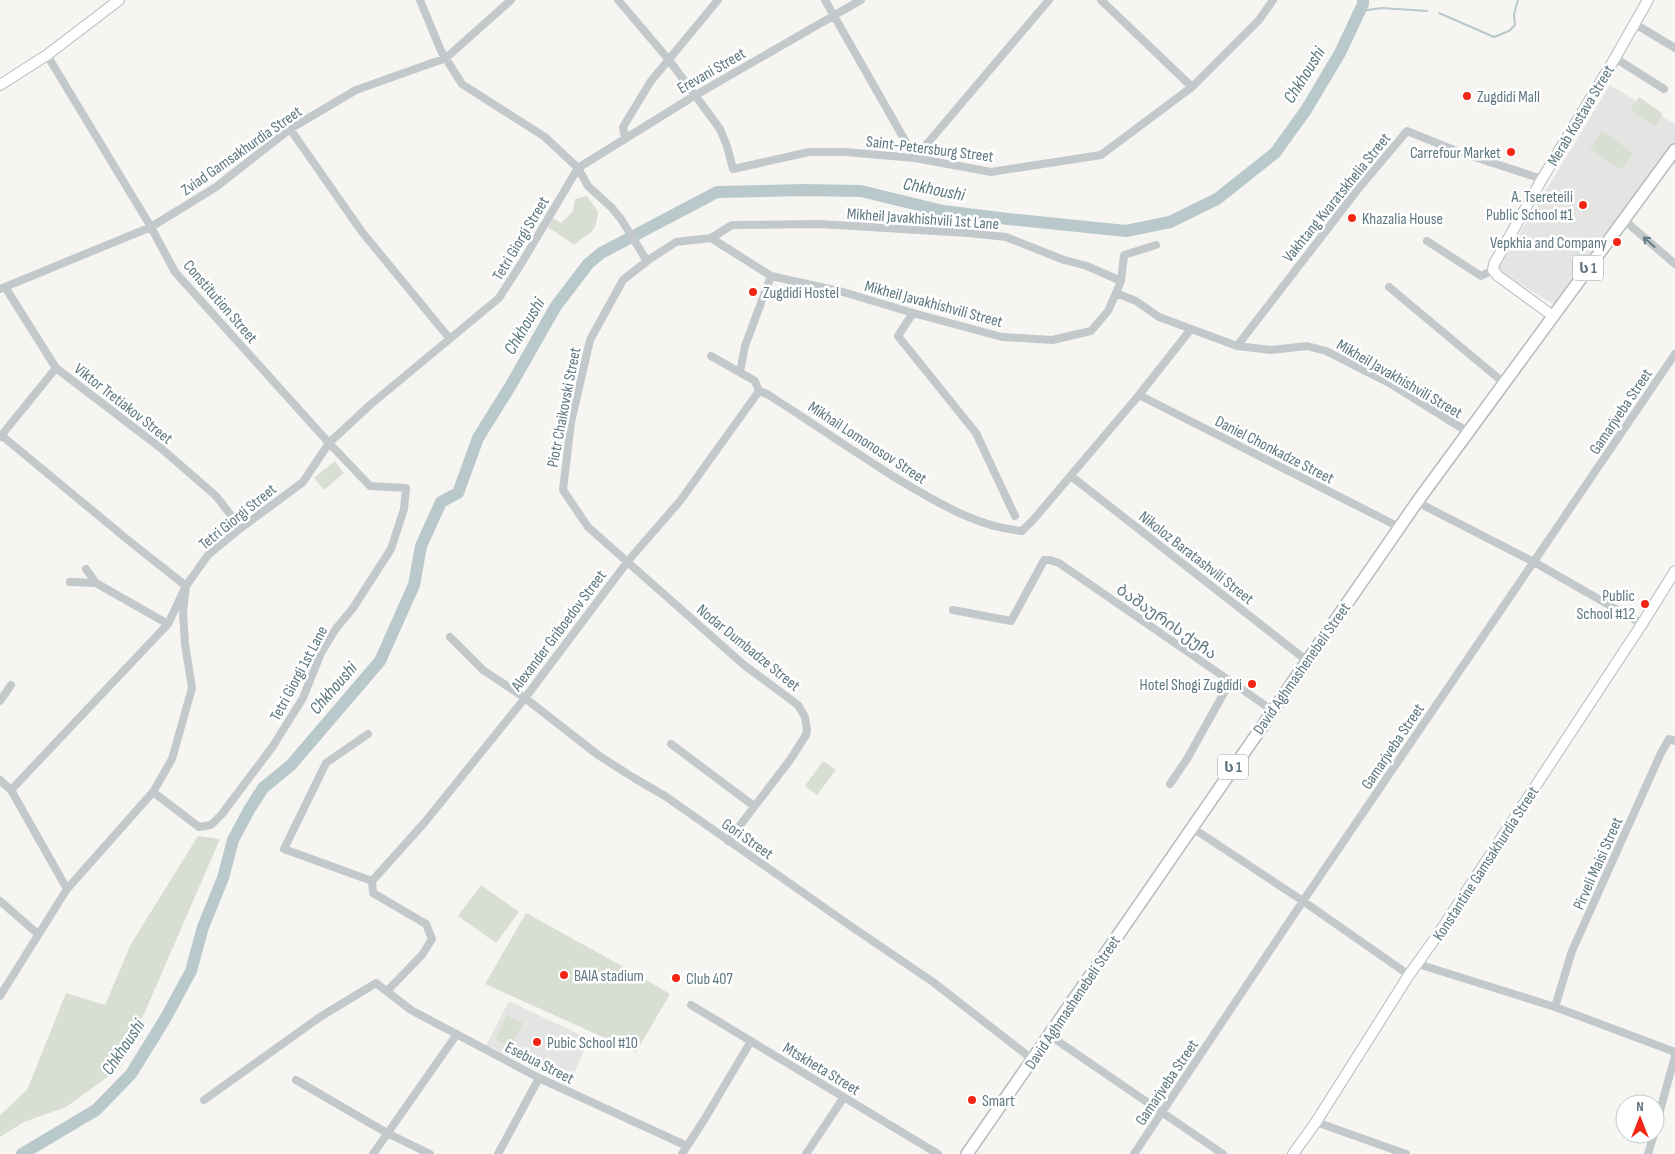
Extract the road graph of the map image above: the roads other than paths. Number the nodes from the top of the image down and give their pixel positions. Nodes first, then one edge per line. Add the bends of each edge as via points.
1 (119, 0) edge
2 (420, 0) edge
3 (511, 0) edge
4 (618, 0) edge
5 (718, 0) edge
6 (825, 0) edge
7 (861, 0) edge
8 (1049, 0) edge
9 (1101, 0) edge
10 (1272, 0) edge
11 (1648, 0) edge
12 (835, 14) junction
13 (1635, 24) junction
14 (1675, 48) edge
15 (48, 55) junction
16 (446, 58) junction
17 (1615, 58) junction
18 (669, 60) junction
19 (0, 85) edge
20 (1192, 87) junction
21 (1664, 89) dead end
22 (694, 96) junction
23 (290, 129) junction
24 (625, 138) junction
25 (1675, 150) edge
26 (915, 158) junction
27 (578, 168) junction
28 (1542, 179) junction
29 (1624, 220) junction
30 (151, 227) junction
31 (711, 238) junction
32 (1427, 241) dead end
33 (1156, 245) dead end
34 (647, 261) junction
35 (1675, 264) edge
36 (1493, 270) junction
37 (770, 276) junction
38 (1121, 281) junction
39 (1389, 287) dead end
40 (2, 288) edge
41 (1116, 293) junction
42 (913, 313) junction
43 (1553, 316) junction
44 (1191, 329) junction
45 (450, 339) junction
46 (1237, 346) junction
47 (1675, 354) edge
48 (710, 356) dead end
49 (56, 368) junction
50 (740, 372) junction
51 (1504, 383) junction
52 (759, 391) junction
53 (1139, 395) junction
54 (1468, 432) junction
55 (1, 436) edge
56 (329, 443) junction
57 (1070, 476) junction
58 (406, 488) joint
59 (1417, 502) junction
60 (1015, 516) dead end
61 (1399, 527) junction
62 (241, 528) junction
63 (628, 561) junction
64 (1534, 562) junction
65 (86, 569) dead end
66 (1675, 571) edge
67 (70, 582) dead end
68 (96, 583) junction
69 (186, 586) junction
70 (953, 610) dead end
71 (168, 624) junction
72 (1642, 624) junction
73 (450, 637) dead end
74 (1306, 660) junction
75 (1230, 682) junction
76 (11, 685) dead end
77 (525, 698) junction
78 (0, 701) edge
79 (1272, 710) junction
80 (368, 734) dead end
81 (1675, 741) edge
82 (671, 744) dead end
83 (0, 780) edge
84 (1170, 784) dead end
85 (11, 790) junction
86 (153, 792) junction
87 (754, 806) junction
88 (1191, 827) junction
89 (728, 841) junction
90 (372, 881) junction
91 (67, 889) junction
92 (0, 901) edge
93 (1303, 901) junction
94 (38, 934) junction
95 (1418, 964) junction
96 (1409, 975) junction
97 (387, 991) junction
98 (0, 996) edge
99 (690, 1005) dead end
100 (1555, 1007) junction
101 (457, 1034) junction
102 (1049, 1036) junction
103 (751, 1041) junction
104 (1675, 1052) edge
105 (1675, 1056) edge
106 (1032, 1059) junction
107 (539, 1078) junction
108 (296, 1080) dead end
109 (1665, 1094) edge
110 (844, 1097) junction
111 (204, 1100) dead end
112 (1162, 1112) junction
113 (1316, 1122) junction
114 (387, 1133) junction
115 (687, 1146) junction
116 (373, 1154) edge
117 (430, 1154) edge
118 (498, 1154) edge
119 (682, 1154) edge
120 (806, 1154) edge
121 (938, 1154) edge
122 (967, 1154) edge
123 (1134, 1154) edge
124 (1223, 1154) edge
125 (1293, 1154) edge
126 (1406, 1154) edge

1 - 15 main road
2 - 16 street
3 - 16 street, Zviad Gamsakhurdia Street
4 - 18 street
5 - 18 street
6 - 12 street
7 - 12 street, Erevani Street
8 - 26 street
9 - 20 street
10 - 20 street, Saint-Petersburg Street via 1259,20
11 - 13 main road, Merab Kostava Street
12 - 22 street, Erevani Street
12 - 26 street
13 - 14 street
13 - 17 main road, Merab Kostava Street
15 - 19 main road
15 - 30 street, Constitution Street
16 - 23 street, Zviad Gamsakhurdia Street via 356,90
16 - 27 street via 462,84 545,137
17 - 21 street
17 - 28 main road, Merab Kostava Street
18 - 22 street
18 - 24 street via 651,81 623,127
20 - 26 street, Saint-Petersburg Street via 1101,155 991,172
22 - 24 street, Erevani Street
22 - 26 street, Saint-Petersburg Street via 720,129 733,169 809,152
23 - 30 street, Zviad Gamsakhurdia Street via 216,187
23 - 45 street via 362,232
24 - 27 street, Erevani Street
25 - 29 highway, ს 1
27 - 34 street via 588,186 621,219
27 - 45 street, Tetri Giorgi Street via 499,298
28 - 36 main road, Merab Kostava Street
28 - 46 street, Vakhtang Kvaratskhelia Street via 1407,131
35 -> 29 street
29 - 43 highway, ს 1
30 - 40 street, Zviad Gamsakhurdia Street
30 - 56 street, Constitution Street via 175,272
31 - 34 street, Piotr Chaikovski Street via 676,242
31 - 37 street, Mikheil Javakhishvili Street
31 - 38 street, Mikheil Javakhishvili 1st Lane via 732,224 820,224 968,233 1006,238
32 - 36 street via 1481,276
33 - 38 street via 1124,255
34 - 63 street, Piotr Chaikovski Street via 622,280 590,340 571,422 563,490 588,527
36 - 43 main road
37 - 42 street, Mikheil Javakhishvili Street via 843,292
37 - 50 street via 745,346
38 - 41 street
39 - 51 street
40 - 49 street, Viktor Tretiakov Street
41 - 42 street, Mikheil Javakhishvili Street via 1108,311 1091,331 1052,340 1002,337
41 - 44 street, Mikheil Javakhishvili Street via 1136,301 1159,317
42 - 60 street via 898,336 976,433
43 - 51 highway, ს 1
44 - 46 street, Mikheil Javakhishvili Street
44 - 53 street
45 - 56 street, Tetri Giorgi Street
46 - 54 street, Mikheil Javakhishvili Street via 1271,350 1307,346 1326,351 1391,384
47 - 64 street, Gamarjveba Street
48 - 50 street, Mikhail Lomonosov Street
49 - 55 street
49 - 62 street, Viktor Tretiakov Street via 169,455 216,496
50 - 52 street, Mikhail Lomonosov Street via 755,381
51 - 54 highway, David Aghmashenebeli Street / ს 1
52 - 57 street, Mikhail Lomonosov Street via 928,497 976,521 1004,529 1022,531
52 - 63 street, Alexander Griboedov Street via 680,501
53 - 57 street
53 - 61 street, Daniel Chonkadze Street
54 - 59 highway, David Aghmashenebeli Street / ს 1
55 - 69 street
56 - 58 street, Constitution Street via 370,486
56 - 62 street, Tetri Giorgi Street via 303,482
57 - 74 street, Nikoloz Baratashvili Street
58 - 86 street, Tetri Giorgi 1st Lane via 404,509 391,549 354,608 335,630 303,698 273,746 222,814 211,825 199,827
59 - 61 highway, David Aghmashenebeli Street / ს 1
59 - 64 street
61 - 74 highway, David Aghmashenebeli Street / ს 1
62 - 69 street, Tetri Giorgi Street via 208,554
63 - 77 street, Alexander Griboedov Street
63 - 87 street, Nodar Dumbadze Street via 744,665 803,711 806,735
64 - 72 street
64 - 93 street, Gamarjveba Street
65 - 68 street
66 - 72 main road, Konstantine Gamsakhurdia Street
67 - 68 street
68 - 71 street
69 - 71 street
69 - 86 street, Tetri Giorgi Street via 183,612 192,688 172,759
70 - 75 street, ბაშაურის ქუჩა via 1011,621 1044,560 1050,560
71 - 85 street
72 - 95 main road, Konstantine Gamsakhurdia Street
73 - 77 street, Gori Street via 482,670
74 - 79 highway, David Aghmashenebeli Street / ს 1
75 - 79 street, ბაშაურის ქუჩა
75 - 84 street
76 - 78 street
77 - 89 street, Gori Street via 598,755 665,796
77 - 90 street, Alexander Griboedov Street via 425,822
79 - 88 highway, David Aghmashenebeli Street / ს 1
80 - 90 street via 326,764 284,849
81 - 100 street, Pirveli Maisi Street via 1668,739 1572,951
82 - 87 street
83 - 85 street
85 - 91 street
86 - 91 street, Tetri Giorgi Street
87 - 89 street, Nodar Dumbadze Street
88 - 93 street
88 - 102 highway, David Aghmashenebeli Street / ს 1
89 - 106 street, Gori Street via 933,982
90 - 97 street via 373,893 426,924 432,939 422,955
91 - 94 street, Tetri Giorgi Street
92 - 94 street
93 - 96 street
93 - 112 street, Gamarjveba Street
94 - 98 street, Tetri Giorgi Street
95 - 96 main road, Konstantine Gamsakhurdia Street
95 - 100 street
96 - 113 main road, Konstantine Gamsakhurdia Street
97 - 101 street, Esebua Street via 411,1010
97 - 111 street via 376,983 320,1017
99 - 103 street, Mtskheta Street
100 - 104 street
101 - 107 street, Esebua Street
101 - 114 street
102 - 106 highway, David Aghmashenebeli Street / ს 1
102 - 112 street
103 - 110 street, Mtskheta Street
103 - 115 street
105 - 109 street
106 - 122 highway, David Aghmashenebeli Street / ს 1
107 - 115 street, Esebua Street
107 - 118 street
108 - 114 street
110 - 120 street
110 - 121 street, Mtskheta Street
112 - 123 street, Gamarjveba Street
112 - 124 street
113 - 125 main road, Konstantine Gamsakhurdia Street
113 - 126 street
114 - 116 street
114 - 117 street
115 - 119 street

